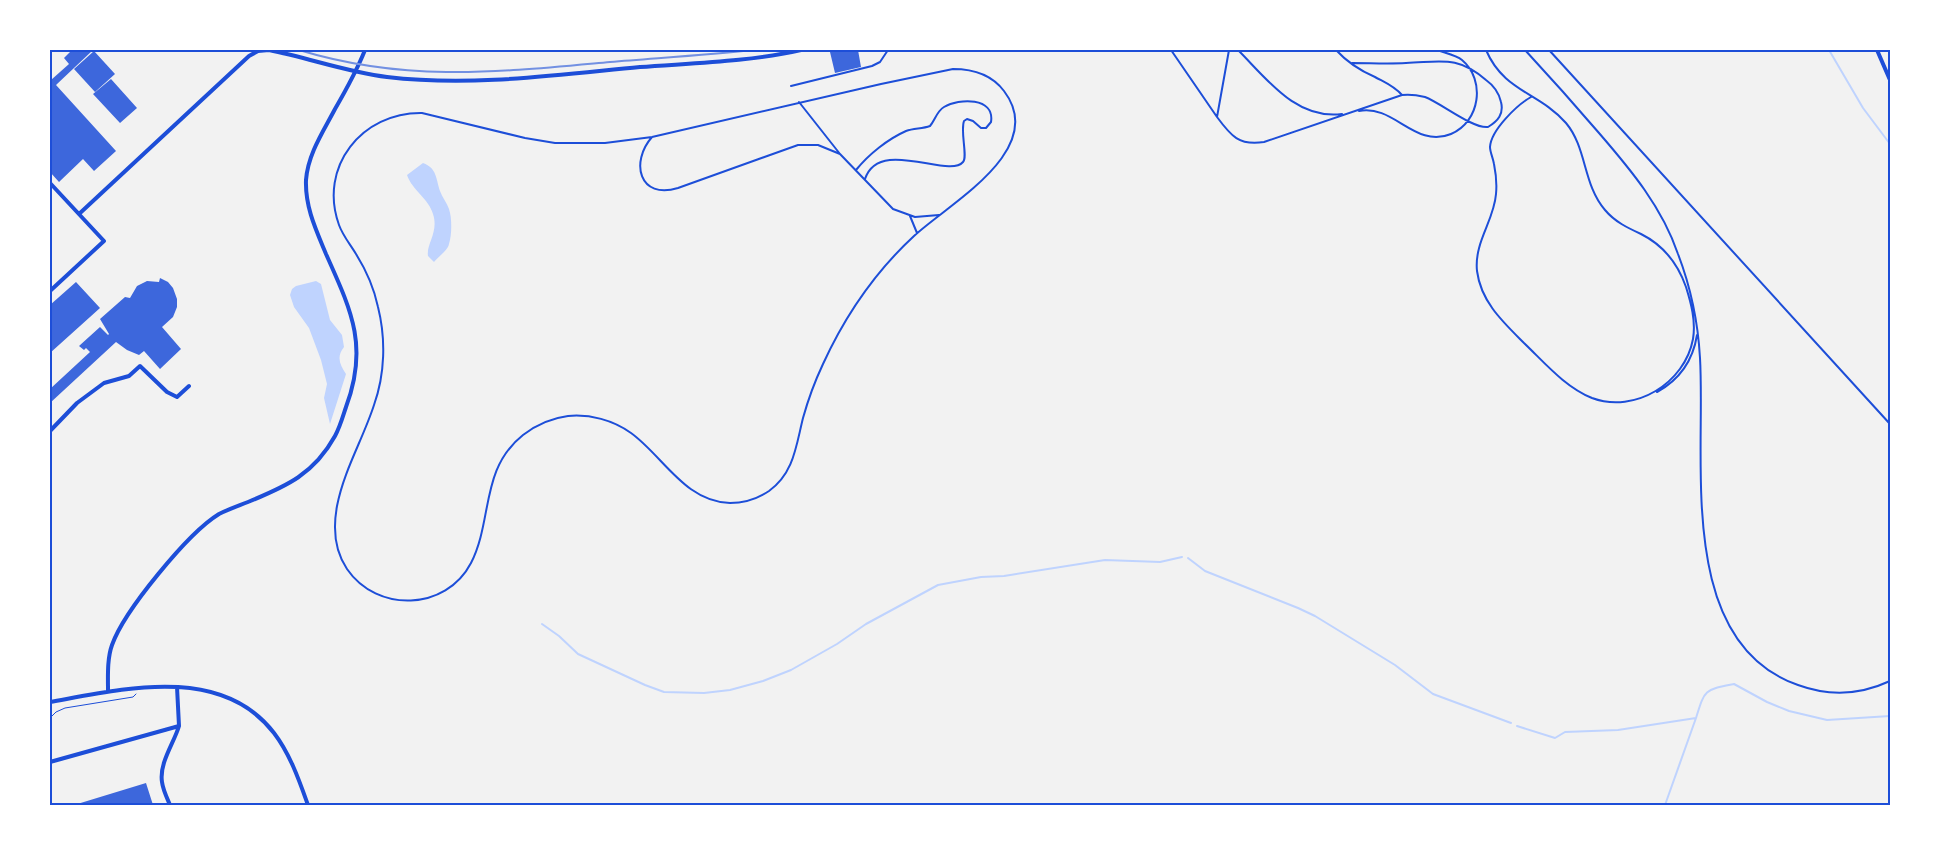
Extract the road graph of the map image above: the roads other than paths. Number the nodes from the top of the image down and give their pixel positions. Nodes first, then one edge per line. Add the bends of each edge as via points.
1 (269, 50) edge
2 (365, 50) edge
3 (801, 50) edge
4 (888, 50) edge
5 (1171, 50) edge
6 (1229, 50) edge
7 (1238, 50) edge
8 (1336, 50) edge
9 (1438, 50) edge
10 (1486, 50) edge
11 (1525, 50) edge
12 (1549, 50) edge
13 (1877, 50) edge
14 (253, 51) edge
15 (1352, 63) junction
16 (1467, 65) junction
17 (1890, 80) edge
18 (790, 86) dead end
19 (1402, 95) junction
20 (1531, 96) junction
21 (799, 102) junction
22 (1349, 113) junction
23 (1217, 117) junction
24 (1469, 120) junction
25 (652, 137) junction
26 (840, 154) junction
27 (856, 170) junction
28 (865, 179) junction
29 (50, 183) edge
30 (79, 214) junction
31 (941, 214) junction
32 (910, 216) junction
33 (917, 233) junction
34 (50, 290) edge
35 (1698, 330) junction
36 (189, 386) dead end
37 (1652, 394) junction
38 (1890, 424) edge
39 (50, 431) edge
40 (1890, 681) edge
41 (177, 687) junction
42 (108, 691) junction
43 (50, 702) edge
44 (179, 726) junction
45 (50, 762) edge
46 (170, 805) edge
47 (308, 805) edge

1 - 3 street via 355,72 452,81 760,57
1 - 14 street
2 - 42 street via 316,144 306,181 312,222 349,307 357,340 355,379 337,433 318,462 300,478 218,515 187,541 122,622 111,647
4 - 18 lane via 880,62 872,66
5 - 23 lane
6 - 23 lane
7 - 22 lane via 1293,103 1325,114
8 - 15 lane
9 - 16 lane via 1457,57
10 - 20 lane via 1500,74 1521,92
11 - 35 lane via 1624,162 1655,206 1678,253
12 - 38 lane
13 - 17 street
14 - 30 street
15 - 16 lane via 1441,60
15 - 19 lane via 1394,86
16 - 24 lane via 1477,90 1474,111
16 - 24 lane via 1495,89 1502,108 1500,118 1488,126 1478,126
19 - 22 lane
19 - 24 lane via 1426,98
20 - 37 lane via 1553,110 1577,139 1589,184 1604,210 1660,246 1684,282 1693,318 1691,347 1678,370
20 - 37 lane via 1514,109 1491,142 1497,191 1478,254 1477,270 1483,293 1503,322 1574,389 1607,402 1633,401
21 - 25 lane
21 - 26 lane
21 - 31 lane via 944,70 963,69 997,83 1009,98 1014,112 1011,142 993,169
22 - 23 lane via 1252,144 1237,139
22 - 24 lane via 1373,110 1430,137 1454,133
25 - 26 lane via 641,155 640,167 643,179 661,192 798,145 821,145
25 - 33 lane via 605,143 555,142 525,138 432,114 413,113 378,122 349,148 336,176 334,206 342,232 367,274 377,300 383,359 377,398 349,465 334,524 338,552 346,568 372,592 393,600 415,601 438,594 456,582 468,568 475,552 492,480 502,458 526,432 555,419 589,417 619,426 640,440 688,487 708,499 739,502 768,492 792,463 814,384 843,323 876,276
26 - 27 lane
27 - 28 lane
27 - 28 lane via 871,155 909,130 930,126 947,105 975,101 989,111 992,121 986,128 972,120 964,121 965,159 959,165 892,159 876,166
28 - 32 lane via 894,209
29 - 30 street
30 - 34 street via 104,241
31 - 32 lane
31 - 33 lane
32 - 33 lane
35 - 37 lane via 1684,369 1672,382
35 - 40 lane via 1705,539 1713,584 1726,620 1737,639 1758,662 1792,683 1818,691 1844,693 1870,689
36 - 39 street via 177,397 167,392 140,366 129,376 104,383 77,403
41 - 42 street
41 - 44 street
41 - 47 street via 223,696 244,706 264,722 287,753
42 - 43 street
44 - 45 street
44 - 46 street via 168,750 162,781

